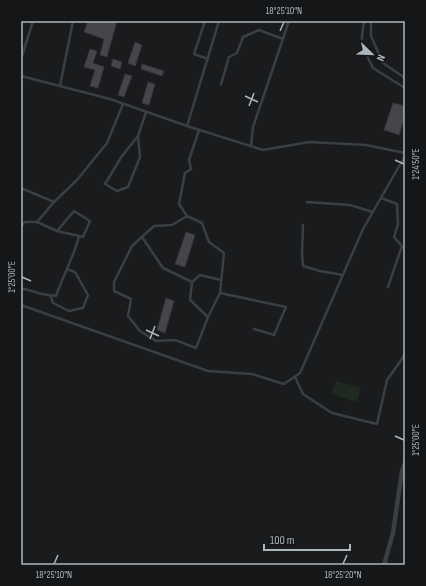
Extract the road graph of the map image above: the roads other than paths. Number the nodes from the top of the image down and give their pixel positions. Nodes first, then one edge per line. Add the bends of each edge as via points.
1 (33, 21) edge
2 (73, 21) edge
3 (205, 21) edge
4 (219, 21) edge
5 (289, 21) edge
6 (364, 21) edge
7 (371, 21) edge
8 (283, 39) junction
9 (208, 59) junction
10 (21, 60) edge
11 (21, 76) edge
12 (405, 78) edge
13 (221, 84) dead end
14 (60, 86) junction
15 (405, 88) edge
16 (123, 104) junction
17 (146, 112) junction
18 (188, 126) junction
19 (199, 130) junction
20 (138, 136) junction
21 (251, 146) junction
22 (405, 154) edge
23 (21, 188) edge
24 (381, 198) junction
25 (54, 202) junction
26 (307, 202) dead end
27 (373, 212) junction
28 (187, 216) junction
29 (37, 222) junction
30 (303, 225) dead end
31 (21, 226) edge
32 (58, 232) junction
33 (79, 236) junction
34 (142, 237) junction
35 (67, 269) junction
36 (343, 275) junction
37 (222, 280) junction
38 (192, 282) junction
39 (388, 287) dead end
40 (21, 288) edge
41 (220, 293) junction
42 (50, 295) junction
43 (21, 305) edge
44 (208, 317) junction
45 (254, 329) dead end
46 (405, 352) edge
47 (295, 377) junction
48 (405, 463) edge
49 (384, 565) edge

1 - 10 lane
2 - 14 lane
3 - 9 lane via 194,54
4 - 9 lane
5 - 8 lane
6 - 15 lane via 361,44 372,68
7 - 12 lane via 371,36 383,63
8 - 13 lane via 260,30 243,38 237,53 229,57
8 - 21 lane via 253,127
9 - 18 lane
11 - 14 lane
14 - 16 lane
16 - 17 lane
16 - 25 lane via 107,143 77,180
17 - 18 lane
17 - 20 lane
18 - 19 lane
19 - 21 lane
19 - 28 lane via 189,160 191,169 185,173 179,204
20 - 20 lane via 105,184 117,191 128,187 140,157
21 - 22 lane via 263,150 309,142 366,145
22 - 24 lane
23 - 25 lane
24 - 27 lane
24 - 39 lane via 397,204 398,224 394,237 402,246
25 - 29 lane
26 - 27 lane via 350,205
27 - 36 lane
28 - 34 lane via 172,225 154,226
28 - 37 lane via 202,223 209,242 224,253
29 - 31 lane via 25,222
29 - 32 lane
30 - 36 lane via 303,266
32 - 33 lane
32 - 33 lane via 74,211 90,221 83,237
33 - 35 lane
34 - 38 lane via 163,268
34 - 44 lane via 132,246 114,282 114,291 131,298 128,316 140,331 156,341 175,340 196,348
35 - 42 lane via 56,296
35 - 42 lane via 75,272 88,295 83,308 69,311 53,303
36 - 47 lane via 300,373
37 - 38 lane via 200,275
37 - 41 lane
38 - 44 lane via 190,300
40 - 42 lane
41 - 44 lane
41 - 45 lane via 286,307 274,334
43 - 47 lane via 208,371 252,374 284,384
46 - 47 lane via 388,380 377,424 332,413 303,394
48 - 49 street via 393,533

